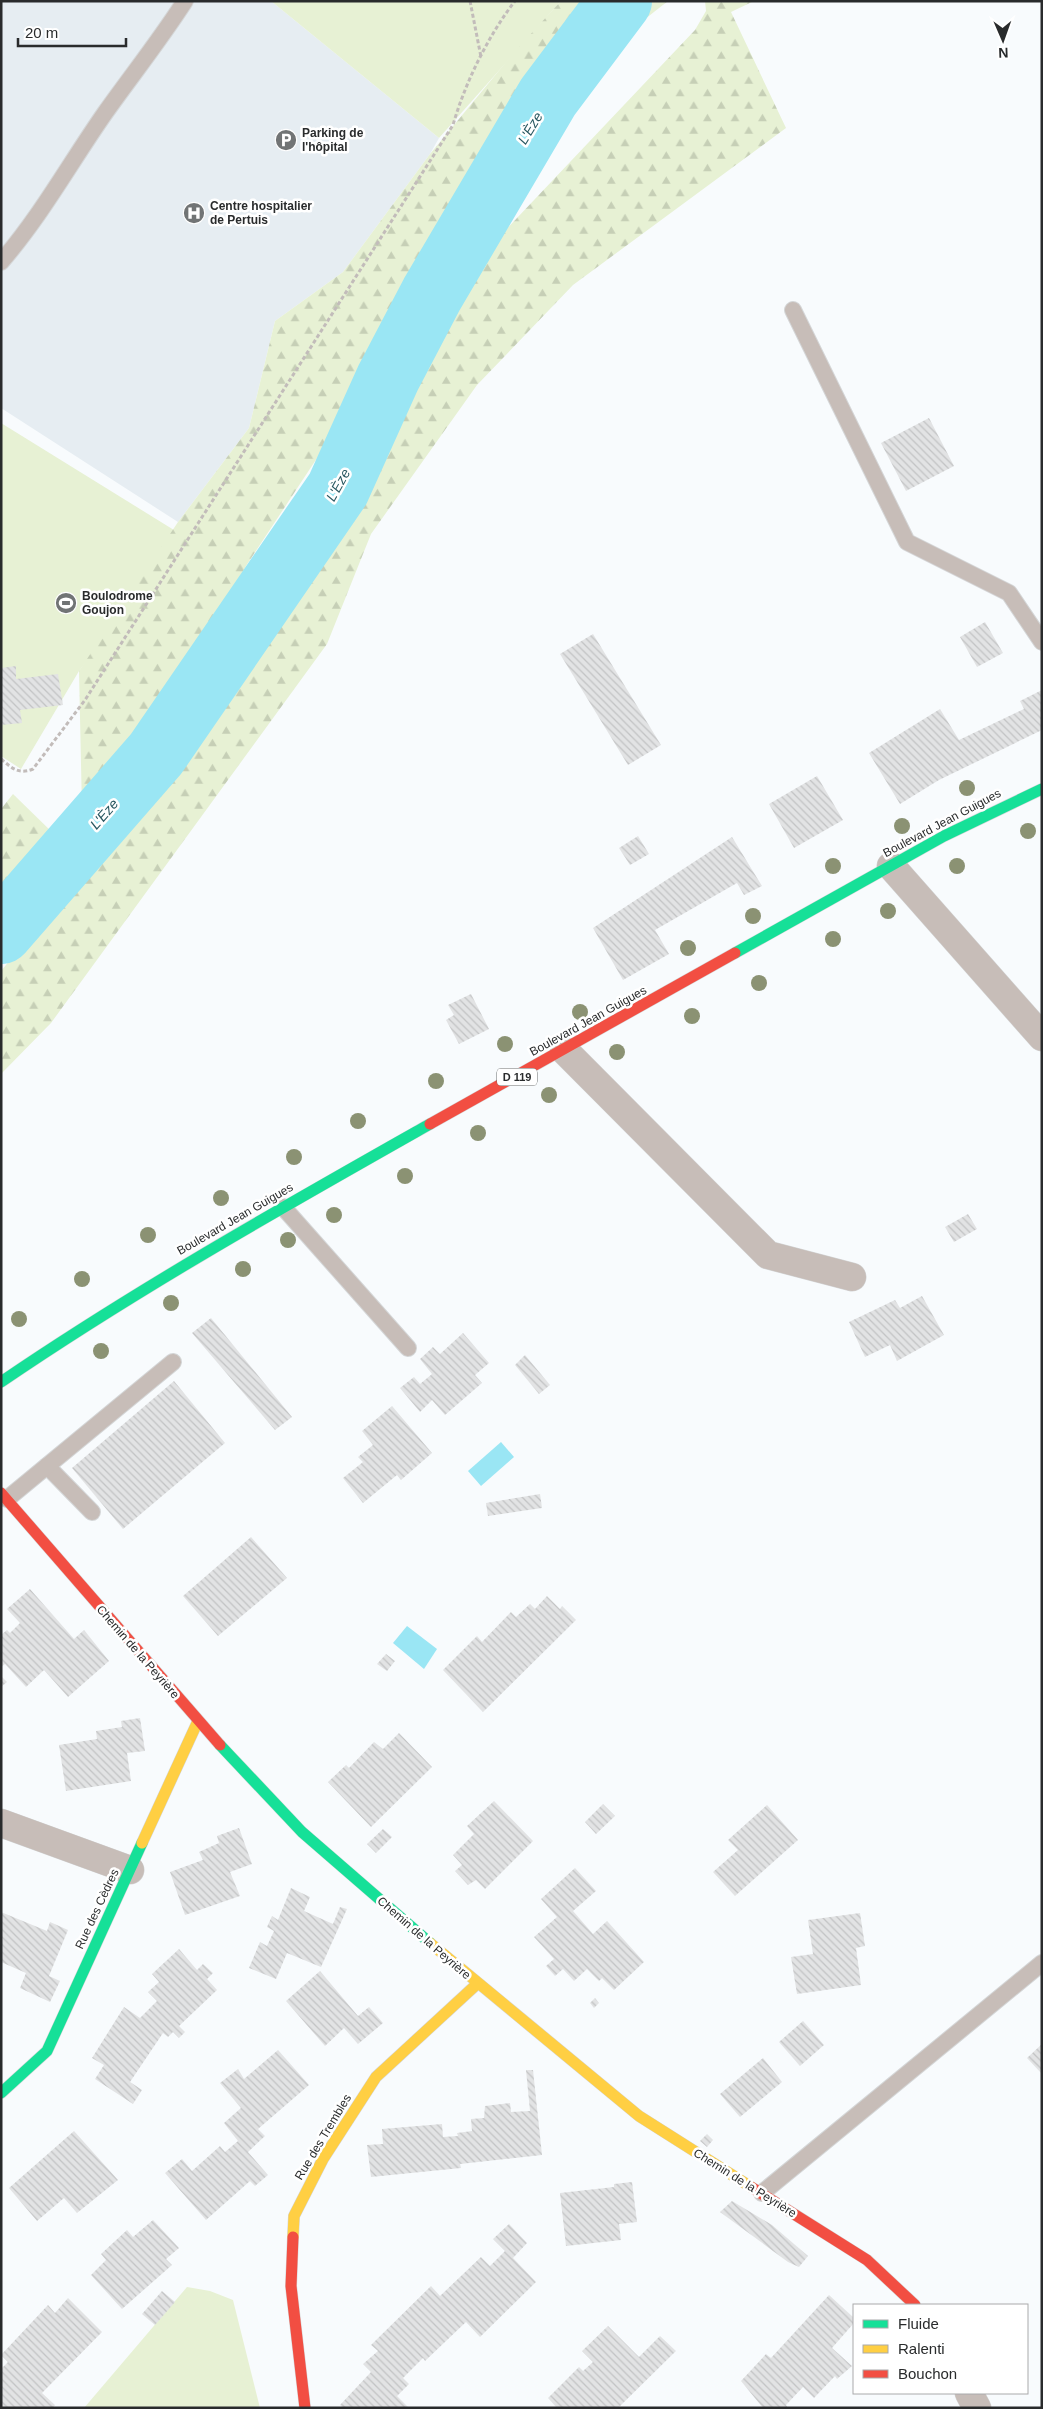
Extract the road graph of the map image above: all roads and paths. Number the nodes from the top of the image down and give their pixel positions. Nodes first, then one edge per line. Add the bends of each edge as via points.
1 (185, 1) edge
2 (470, 1) edge
3 (514, 1) edge
4 (481, 58) junction
5 (1, 262) edge
6 (793, 310) dead end
7 (1042, 642) edge
8 (1, 758) edge
9 (1042, 788) edge
10 (890, 866) junction
11 (1042, 1037) edge
12 (564, 1050) junction
13 (283, 1207) junction
14 (852, 1277) dead end
15 (408, 1348) dead end
16 (173, 1362) dead end
17 (1, 1382) edge
18 (47, 1466) junction
19 (4, 1496) edge
20 (92, 1512) dead end
21 (198, 1721) junction
22 (1, 1823) edge
23 (130, 1870) junction
24 (1042, 1963) edge
25 (477, 1984) junction
26 (1, 2093) edge
27 (762, 2193) junction
28 (914, 2304) edge
29 (970, 2394) edge
30 (305, 2408) edge
31 (978, 2408) edge

1 - 5 lane via 105,113 27,232
2 - 4 path
3 - 4 path
4 - 8 path via 460,99 453,125 85,700 33,769 17,772
6 - 7 lane via 907,542 1009,593
9 - 10 street, Boulevard Jean Guigues / D 119
10 - 11 street
10 - 12 street, Boulevard Jean Guigues / D 119
12 - 13 street, Boulevard Jean Guigues / D 119
12 - 14 street via 768,1255
13 - 15 lane
13 - 17 street, Boulevard Jean Guigues / D 119 via 103,1313
16 - 18 lane
18 - 19 lane
18 - 20 lane
19 - 21 street, Chemin de la Peyrière
21 - 23 street, Rue des Cèdres
21 - 25 street, Chemin de la Peyrière via 302,1832
22 - 23 street
23 - 26 street, Rue des Cèdres via 47,2050
24 - 27 lane
25 - 27 street, Chemin de la Peyrière via 640,2116
25 - 30 street, Rue des Trembles via 376,2077 323,2159 294,2216 291,2286
27 - 28 street, Chemin de la Peyrière via 867,2260
29 - 31 street

